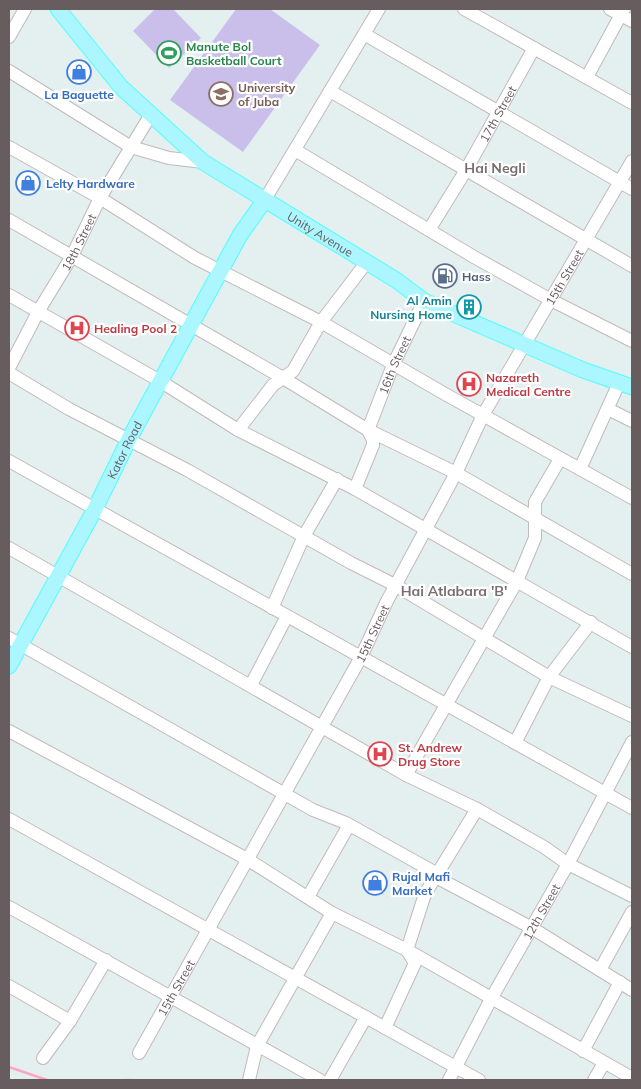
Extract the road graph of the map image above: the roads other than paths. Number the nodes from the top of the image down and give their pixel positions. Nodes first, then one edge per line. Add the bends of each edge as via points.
1 (25, 9) edge
2 (58, 9) edge
3 (379, 9) edge
4 (464, 9) edge
5 (618, 11) edge
6 (632, 21) edge
7 (364, 34) junction
8 (9, 37) edge
9 (534, 48) junction
10 (9, 71) edge
11 (586, 77) junction
12 (330, 91) junction
13 (632, 103) edge
14 (498, 110) junction
15 (150, 116) junction
16 (9, 147) edge
17 (131, 147) junction
18 (295, 150) junction
19 (632, 161) edge
20 (203, 162) junction
21 (466, 170) junction
22 (620, 182) junction
23 (632, 189) edge
24 (100, 198) junction
25 (264, 201) junction
26 (9, 220) edge
27 (429, 230) junction
28 (587, 240) junction
29 (72, 256) junction
30 (366, 263) junction
31 (632, 266) edge
32 (220, 272) junction
33 (9, 295) edge
34 (552, 300) junction
35 (424, 302) junction
36 (38, 312) junction
37 (321, 322) junction
38 (191, 325) junction
39 (632, 341) edge
40 (525, 344) junction
41 (393, 365) junction
42 (9, 368) edge
43 (9, 373) edge
44 (284, 378) junction
45 (160, 382) junction
46 (626, 385) edge
47 (608, 409) junction
48 (483, 415) junction
49 (632, 421) edge
50 (238, 430) junction
51 (368, 430) junction
52 (129, 440) junction
53 (560, 458) junction
54 (9, 461) edge
55 (580, 469) junction
56 (456, 473) junction
57 (337, 479) junction
58 (355, 489) junction
59 (632, 498) edge
60 (95, 509) junction
61 (535, 518) junction
62 (425, 530) junction
63 (304, 536) junction
64 (9, 548) edge
65 (632, 574) edge
66 (58, 577) junction
67 (517, 581) junction
68 (395, 585) junction
69 (272, 608) junction
70 (287, 616) junction
71 (591, 622) junction
72 (484, 640) junction
73 (15, 642) edge
74 (632, 647) edge
75 (361, 657) junction
76 (9, 666) edge
77 (549, 677) junction
78 (251, 686) junction
79 (448, 705) junction
80 (632, 716) edge
81 (322, 725) junction
82 (9, 731) edge
83 (632, 742) edge
84 (515, 743) junction
85 (406, 775) junction
86 (284, 792) junction
87 (606, 793) junction
88 (632, 808) edge
89 (477, 809) junction
90 (9, 818) edge
91 (349, 825) junction
92 (247, 859) junction
93 (568, 864) junction
94 (435, 874) junction
95 (632, 896) edge
96 (308, 897) junction
97 (9, 907) edge
98 (632, 912) edge
99 (332, 913) junction
100 (208, 928) junction
101 (532, 928) junction
102 (407, 950) junction
103 (106, 960) junction
104 (600, 970) junction
105 (296, 977) junction
106 (620, 982) junction
107 (9, 986) edge
108 (632, 990) edge
109 (169, 997) junction
110 (490, 999) junction
111 (366, 1017) junction
112 (70, 1021) junction
113 (386, 1028) junction
114 (257, 1046) junction
115 (583, 1051) junction
116 (139, 1053) dead end
117 (43, 1058) dead end
118 (604, 1063) junction
119 (457, 1067) junction
120 (632, 1078) edge
121 (249, 1080) edge
122 (320, 1080) edge
123 (330, 1080) edge
124 (449, 1080) edge
125 (479, 1080) edge
126 (594, 1080) edge

1 - 8 street
2 - 15 main road, Unity Avenue via 121,87
3 - 7 street
4 - 9 street
5 - 6 street
5 - 11 street
7 - 12 street
7 - 14 street
9 - 11 street
9 - 14 street, 17th Street
10 - 17 street
11 - 13 street
12 - 18 street
12 - 21 street
14 - 21 street, 17th Street
14 - 22 street
15 - 17 street, 18th Street
15 - 20 main road, Unity Avenue
16 - 24 street
17 - 20 street via 185,162
17 - 24 street, 18th Street
18 - 25 street
18 - 27 street
19 - 22 street, 15th Street
20 - 25 main road, Unity Avenue
21 - 27 street, 17th Street
21 - 28 street
22 - 23 street
22 - 28 street, 15th Street
24 - 29 street, 18th Street
24 - 32 street
25 - 30 main road, Unity Avenue
25 - 32 main road, Kator Road via 240,234
26 - 29 street
27 - 34 street
28 - 31 street
28 - 34 street, 15th Street
29 - 36 street, 18th Street
29 - 38 street
30 - 35 main road, Unity Avenue via 396,280
30 - 37 street
32 - 37 street
32 - 38 main road, Kator Road
33 - 36 street
34 - 39 street
34 - 40 street, 15th Street
35 - 40 main road, Unity Avenue
35 - 41 street, 16th Street
36 - 42 street, 18th Street
36 - 45 street
37 - 41 street
37 - 44 street via 293,371
38 - 44 street
38 - 45 main road, Kator Road
40 - 46 main road, Unity Avenue
40 - 48 street, 15th Street
41 - 48 street
41 - 51 street, 16th Street
43 - 52 street
44 - 50 street via 262,396
44 - 51 street
45 - 50 street
45 - 52 main road, Kator Road
46 - 47 street
47 - 49 street
47 - 55 street
48 - 53 street
48 - 56 street, 15th Street
50 - 57 street
51 - 56 street
51 - 58 street via 373,445
52 - 60 main road, Kator Road
52 - 63 street
53 - 55 street
53 - 61 street via 535,502
54 - 60 street
55 - 59 street
56 - 61 street
56 - 62 street, 15th Street
57 - 58 street
57 - 63 street
58 - 62 street
60 - 66 main road, Kator Road
60 - 69 street
61 - 65 street
61 - 67 street via 536,538
62 - 67 street
62 - 68 street, 15th Street
63 - 68 street
63 - 69 street
64 - 66 street
66 - 73 main road, Kator Road
66 - 78 street
67 - 71 street
67 - 72 street
68 - 72 street
68 - 75 street, 15th Street
69 - 70 street
70 - 75 street
70 - 78 street
71 - 74 street
71 - 77 street
72 - 77 street
72 - 79 street
73 - 76 main road, Kator Road
73 - 86 street
75 - 79 street
75 - 81 street, 15th Street
77 - 80 street
77 - 84 street
78 - 81 street
79 - 84 street
79 - 85 street
81 - 85 street
81 - 86 street, 15th Street
82 - 92 street
83 - 87 street, 12th Street
84 - 87 street
85 - 89 street
86 - 91 street via 313,810
86 - 92 street, 15th Street
87 - 88 street
87 - 93 street, 12th Street
89 - 93 street
89 - 94 street
90 - 100 street
91 - 94 street
91 - 96 street
92 - 96 street
92 - 100 street, 15th Street
93 - 95 street
93 - 101 street, 12th Street
94 - 101 street
94 - 102 street
96 - 99 street
97 - 103 street
98 - 104 street
99 - 102 street
99 - 105 street
100 - 105 street
100 - 109 street, 15th Street
101 - 104 street
101 - 110 street, 12th Street
102 - 110 street
102 - 113 street via 415,963
103 - 109 street
103 - 112 street
104 - 106 street
105 - 111 street
105 - 114 street
106 - 108 street
106 - 115 street
107 - 112 street
109 - 114 street
109 - 116 street, 15th Street
110 - 115 street
110 - 119 street, 12th Street
111 - 113 street
111 - 123 street
112 - 117 street
113 - 119 street
114 - 121 street
114 - 122 street
115 - 118 street
118 - 120 street
118 - 126 street
119 - 124 street, 12th Street
119 - 125 street

